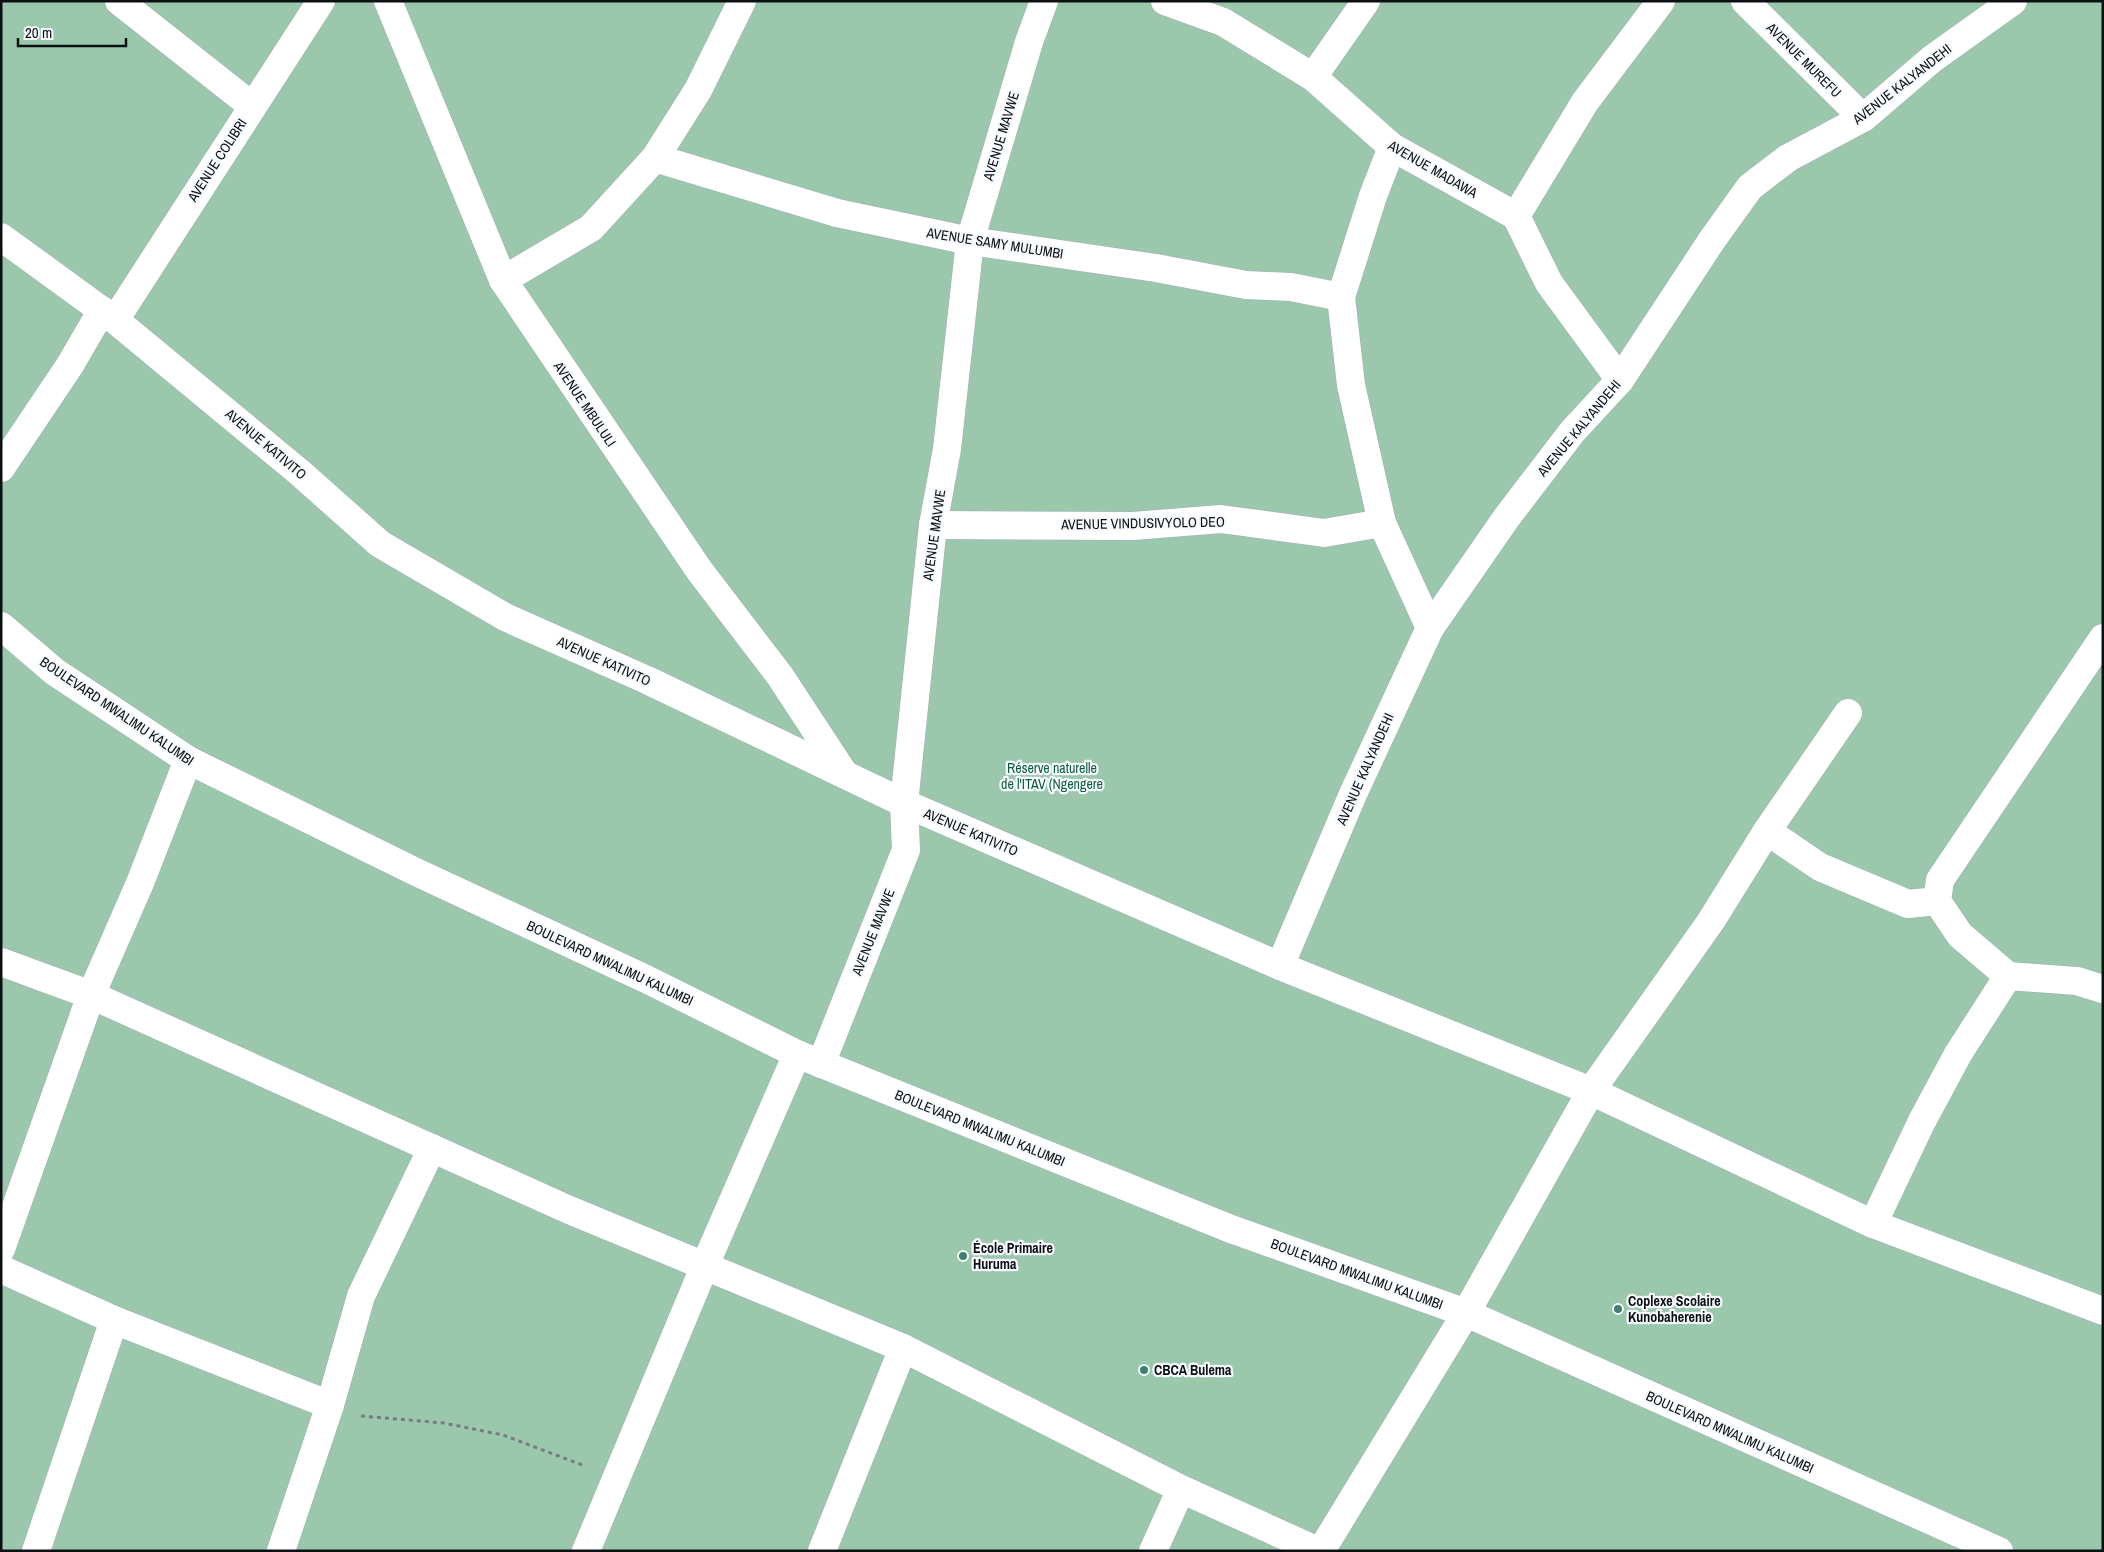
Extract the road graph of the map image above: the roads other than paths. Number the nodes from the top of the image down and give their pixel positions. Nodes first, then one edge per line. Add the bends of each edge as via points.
1 (118, 1) edge
2 (322, 1) edge
3 (388, 1) edge
4 (742, 1) edge
5 (1044, 1) edge
6 (1165, 1) edge
7 (1366, 1) edge
8 (1660, 1) edge
9 (1745, 1) edge
10 (2013, 1) edge
11 (1313, 77) junction
12 (252, 106) junction
13 (1863, 118) junction
14 (1392, 147) junction
15 (654, 158) junction
16 (1516, 216) junction
17 (1, 237) edge
18 (970, 240) junction
19 (503, 280) junction
20 (1342, 297) junction
21 (109, 315) junction
22 (1620, 380) junction
23 (1, 468) edge
24 (1382, 523) junction
25 (933, 524) junction
26 (1, 626) edge
27 (1430, 628) junction
28 (2103, 638) edge
29 (1848, 713) dead end
30 (188, 760) junction
31 (843, 772) junction
32 (904, 803) junction
33 (1767, 831) junction
34 (1937, 901) junction
35 (1, 962) edge
36 (1280, 966) junction
37 (2008, 976) junction
38 (2103, 989) edge
39 (91, 995) junction
40 (809, 1059) junction
41 (1591, 1092) junction
42 (432, 1148) junction
43 (1873, 1224) junction
44 (1, 1249) edge
45 (705, 1264) junction
46 (1, 1269) edge
47 (2103, 1311) edge
48 (1466, 1313) junction
49 (114, 1320) junction
50 (902, 1348) junction
51 (328, 1412) junction
52 (1181, 1489) junction
53 (36, 1551) edge
54 (281, 1551) edge
55 (586, 1551) edge
56 (822, 1551) edge
57 (1153, 1551) edge
58 (1320, 1551) edge
59 (1999, 1551) edge

1 - 12 street
2 - 12 street, AVENUE COLIBRI
3 - 19 street, AVENUE MBULULI
4 - 15 street via 698,90
5 - 18 street, AVENUE MAVWE
6 - 11 street, AVENUE MADAWA via 1223,22
7 - 11 street
8 - 16 street via 1585,102
9 - 13 street, AVENUE MUREFU
10 - 13 street, AVENUE KALYANDEHI via 1932,59
11 - 14 street, AVENUE MADAWA
12 - 21 street, AVENUE COLIBRI
13 - 22 street, AVENUE KALYANDEHI via 1788,158 1750,187
14 - 16 street, AVENUE MADAWA
14 - 20 street via 1373,196
15 - 18 street, AVENUE SAMY MULUMBI via 837,213
15 - 19 street via 590,228
16 - 22 street via 1549,283
17 - 21 street, AVENUE KATIVITO
18 - 20 street, AVENUE SAMY MULUMBI via 1246,285 1291,287
18 - 25 street, AVENUE MAVWE via 947,449
19 - 31 street, AVENUE MBULULI via 698,570 780,676
20 - 24 street via 1351,385
21 - 23 street, AVENUE COLIBRI
21 - 31 street, AVENUE KATIVITO via 299,472 380,544 505,617
22 - 27 street, AVENUE KALYANDEHI via 1572,432 1507,517
24 - 25 street, AVENUE VINDUSIVYOLO DEO via 1324,533 1220,519 1133,526
24 - 27 street
25 - 32 street, AVENUE MAVWE
26 - 30 street, BOULEVARD MWALIMU KALUMBI via 55,672
27 - 36 street, AVENUE KALYANDEHI via 1353,794
28 - 34 street via 1940,880
29 - 33 street
30 - 39 street via 140,883
30 - 40 street, BOULEVARD MWALIMU KALUMBI
31 - 32 street, AVENUE KATIVITO
32 - 36 street, AVENUE KATIVITO
32 - 40 street, AVENUE MAVWE via 906,850
33 - 34 street via 1820,867 1908,904
33 - 41 street via 1711,921
34 - 37 street via 1960,935
35 - 39 street
36 - 41 street, AVENUE KATIVITO
37 - 38 street via 2077,981
37 - 43 street via 1958,1054
39 - 42 street
39 - 44 street
40 - 45 street, AVENUE MAVWE
40 - 48 street, BOULEVARD MWALIMU KALUMBI via 1231,1229
41 - 43 street, AVENUE KATIVITO
41 - 48 street
42 - 45 street via 567,1209
42 - 51 street via 361,1296
43 - 47 street, AVENUE KATIVITO
45 - 50 street
45 - 55 street, AVENUE MAVWE
46 - 49 street
48 - 58 street
48 - 59 street, BOULEVARD MWALIMU KALUMBI
49 - 51 street
49 - 53 street
50 - 52 street
50 - 56 street
51 - 54 street
52 - 57 street
52 - 58 street

